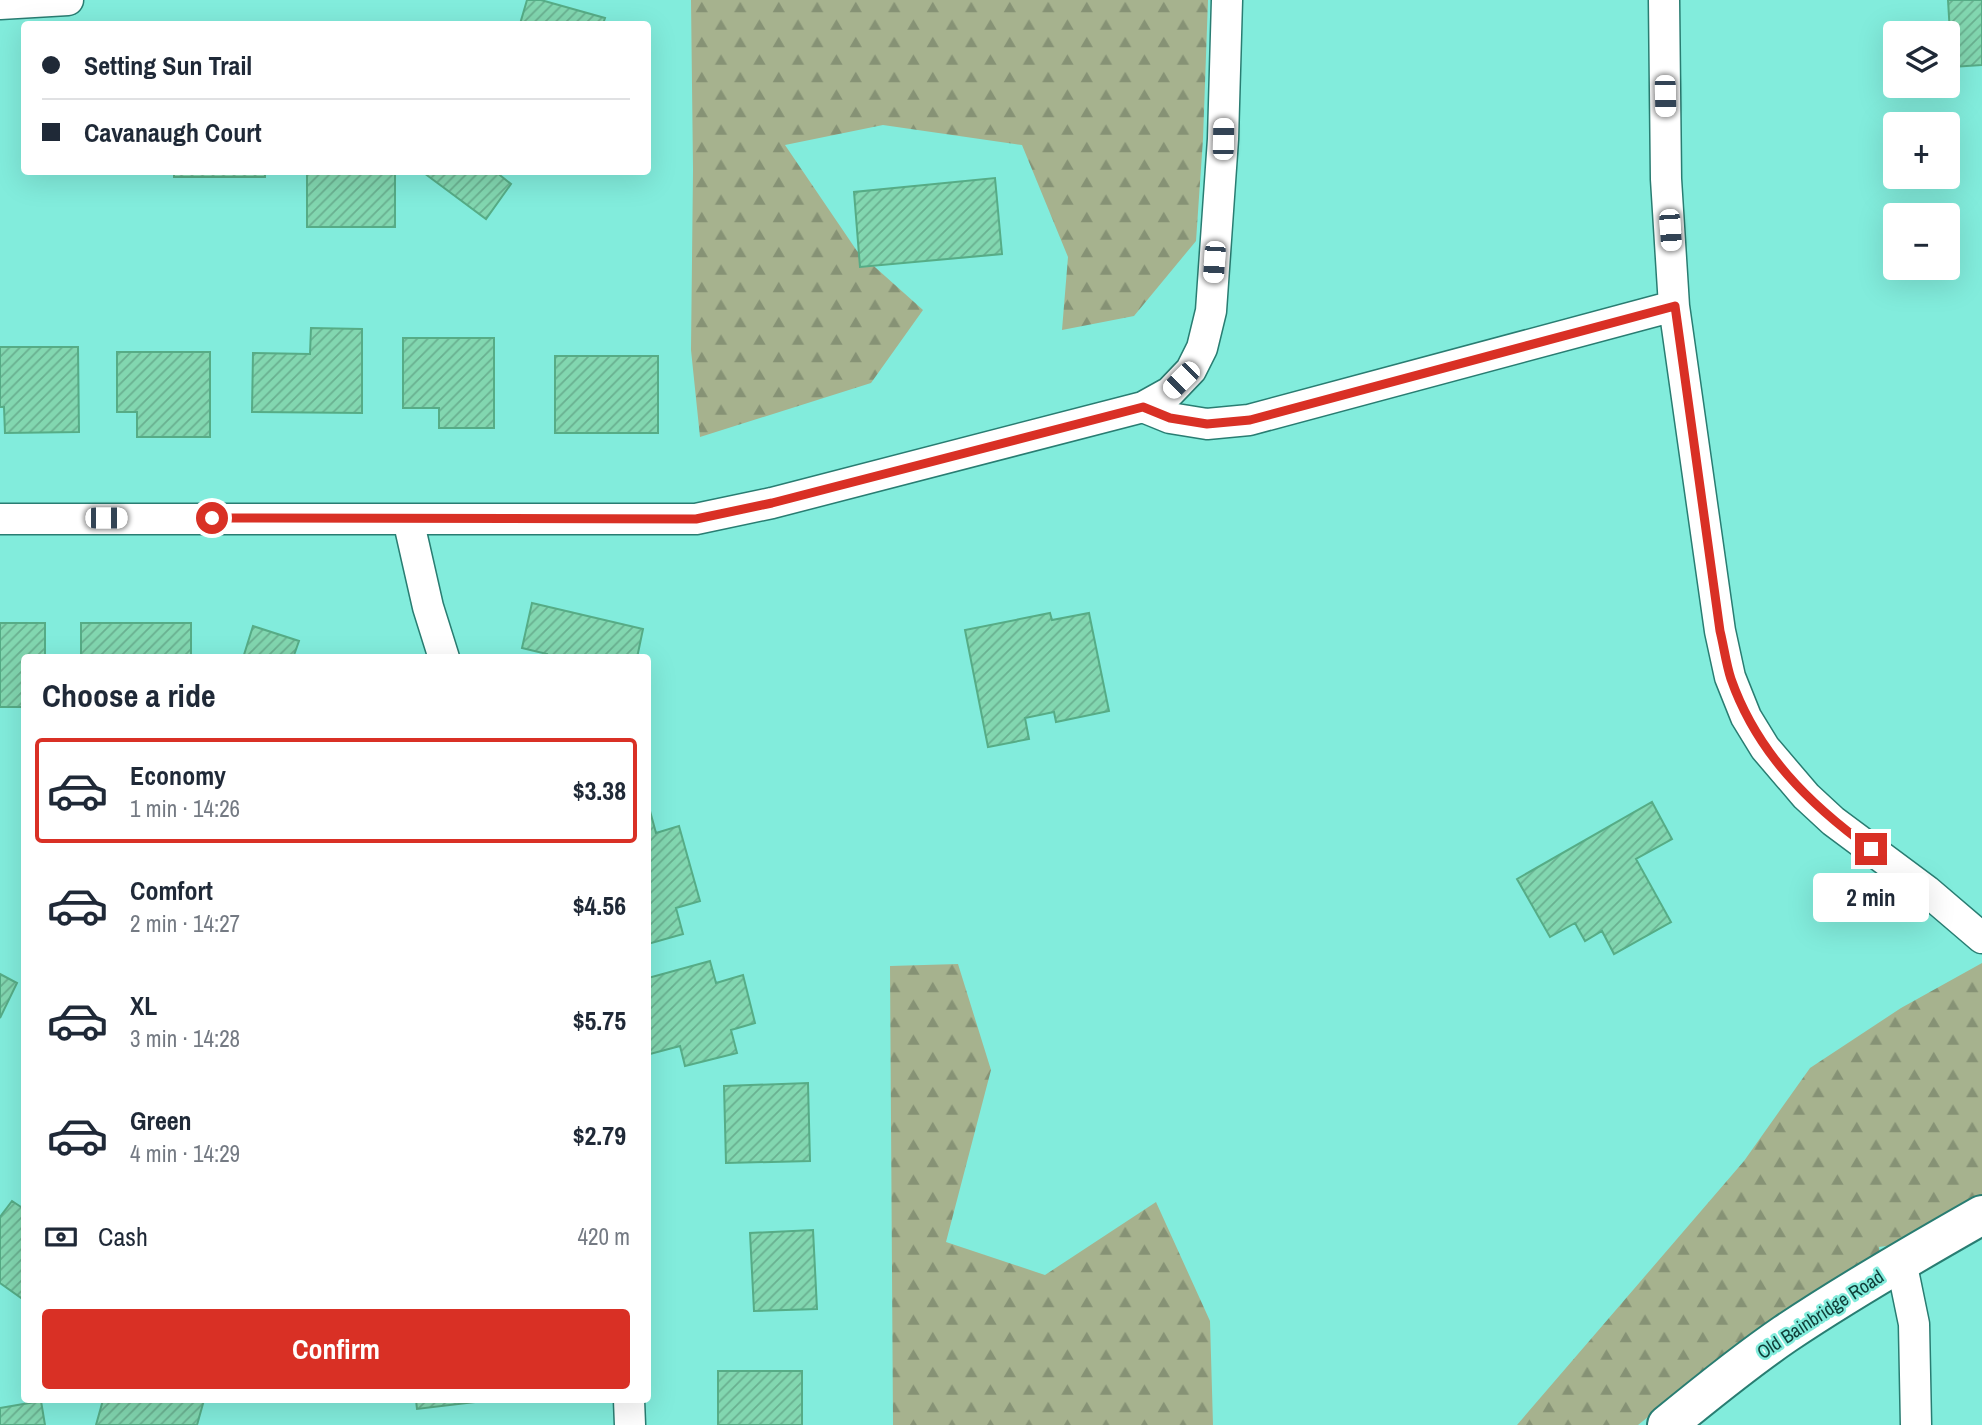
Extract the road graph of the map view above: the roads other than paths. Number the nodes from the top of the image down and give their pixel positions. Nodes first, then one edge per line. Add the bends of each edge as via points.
1 (68, 0) edge
2 (1227, 0) edge
3 (1664, 0) edge
4 (0, 4) edge
5 (1675, 306) junction
6 (1143, 407) junction
7 (0, 519) edge
8 (408, 519) junction
9 (443, 654) edge
10 (1982, 938) edge
11 (1982, 1215) edge
12 (1901, 1261) junction
13 (629, 1403) edge
14 (630, 1425) edge
15 (1667, 1425) edge
16 (1916, 1425) edge

1 - 4 street
2 - 6 street via 1211,311 1202,348 1191,369 1170,391
3 - 5 street via 1666,179
5 - 6 street via 1250,420 1207,424 1170,418
5 - 10 street via 1720,631 1730,677 1746,717 1765,748 1806,796
6 - 8 street via 696,519
7 - 8 street
8 - 9 street
11 - 12 main road, Old Bainbridge Road
12 - 15 main road, Old Bainbridge Road via 1785,1334
12 - 16 street via 1914,1324
13 - 14 street

